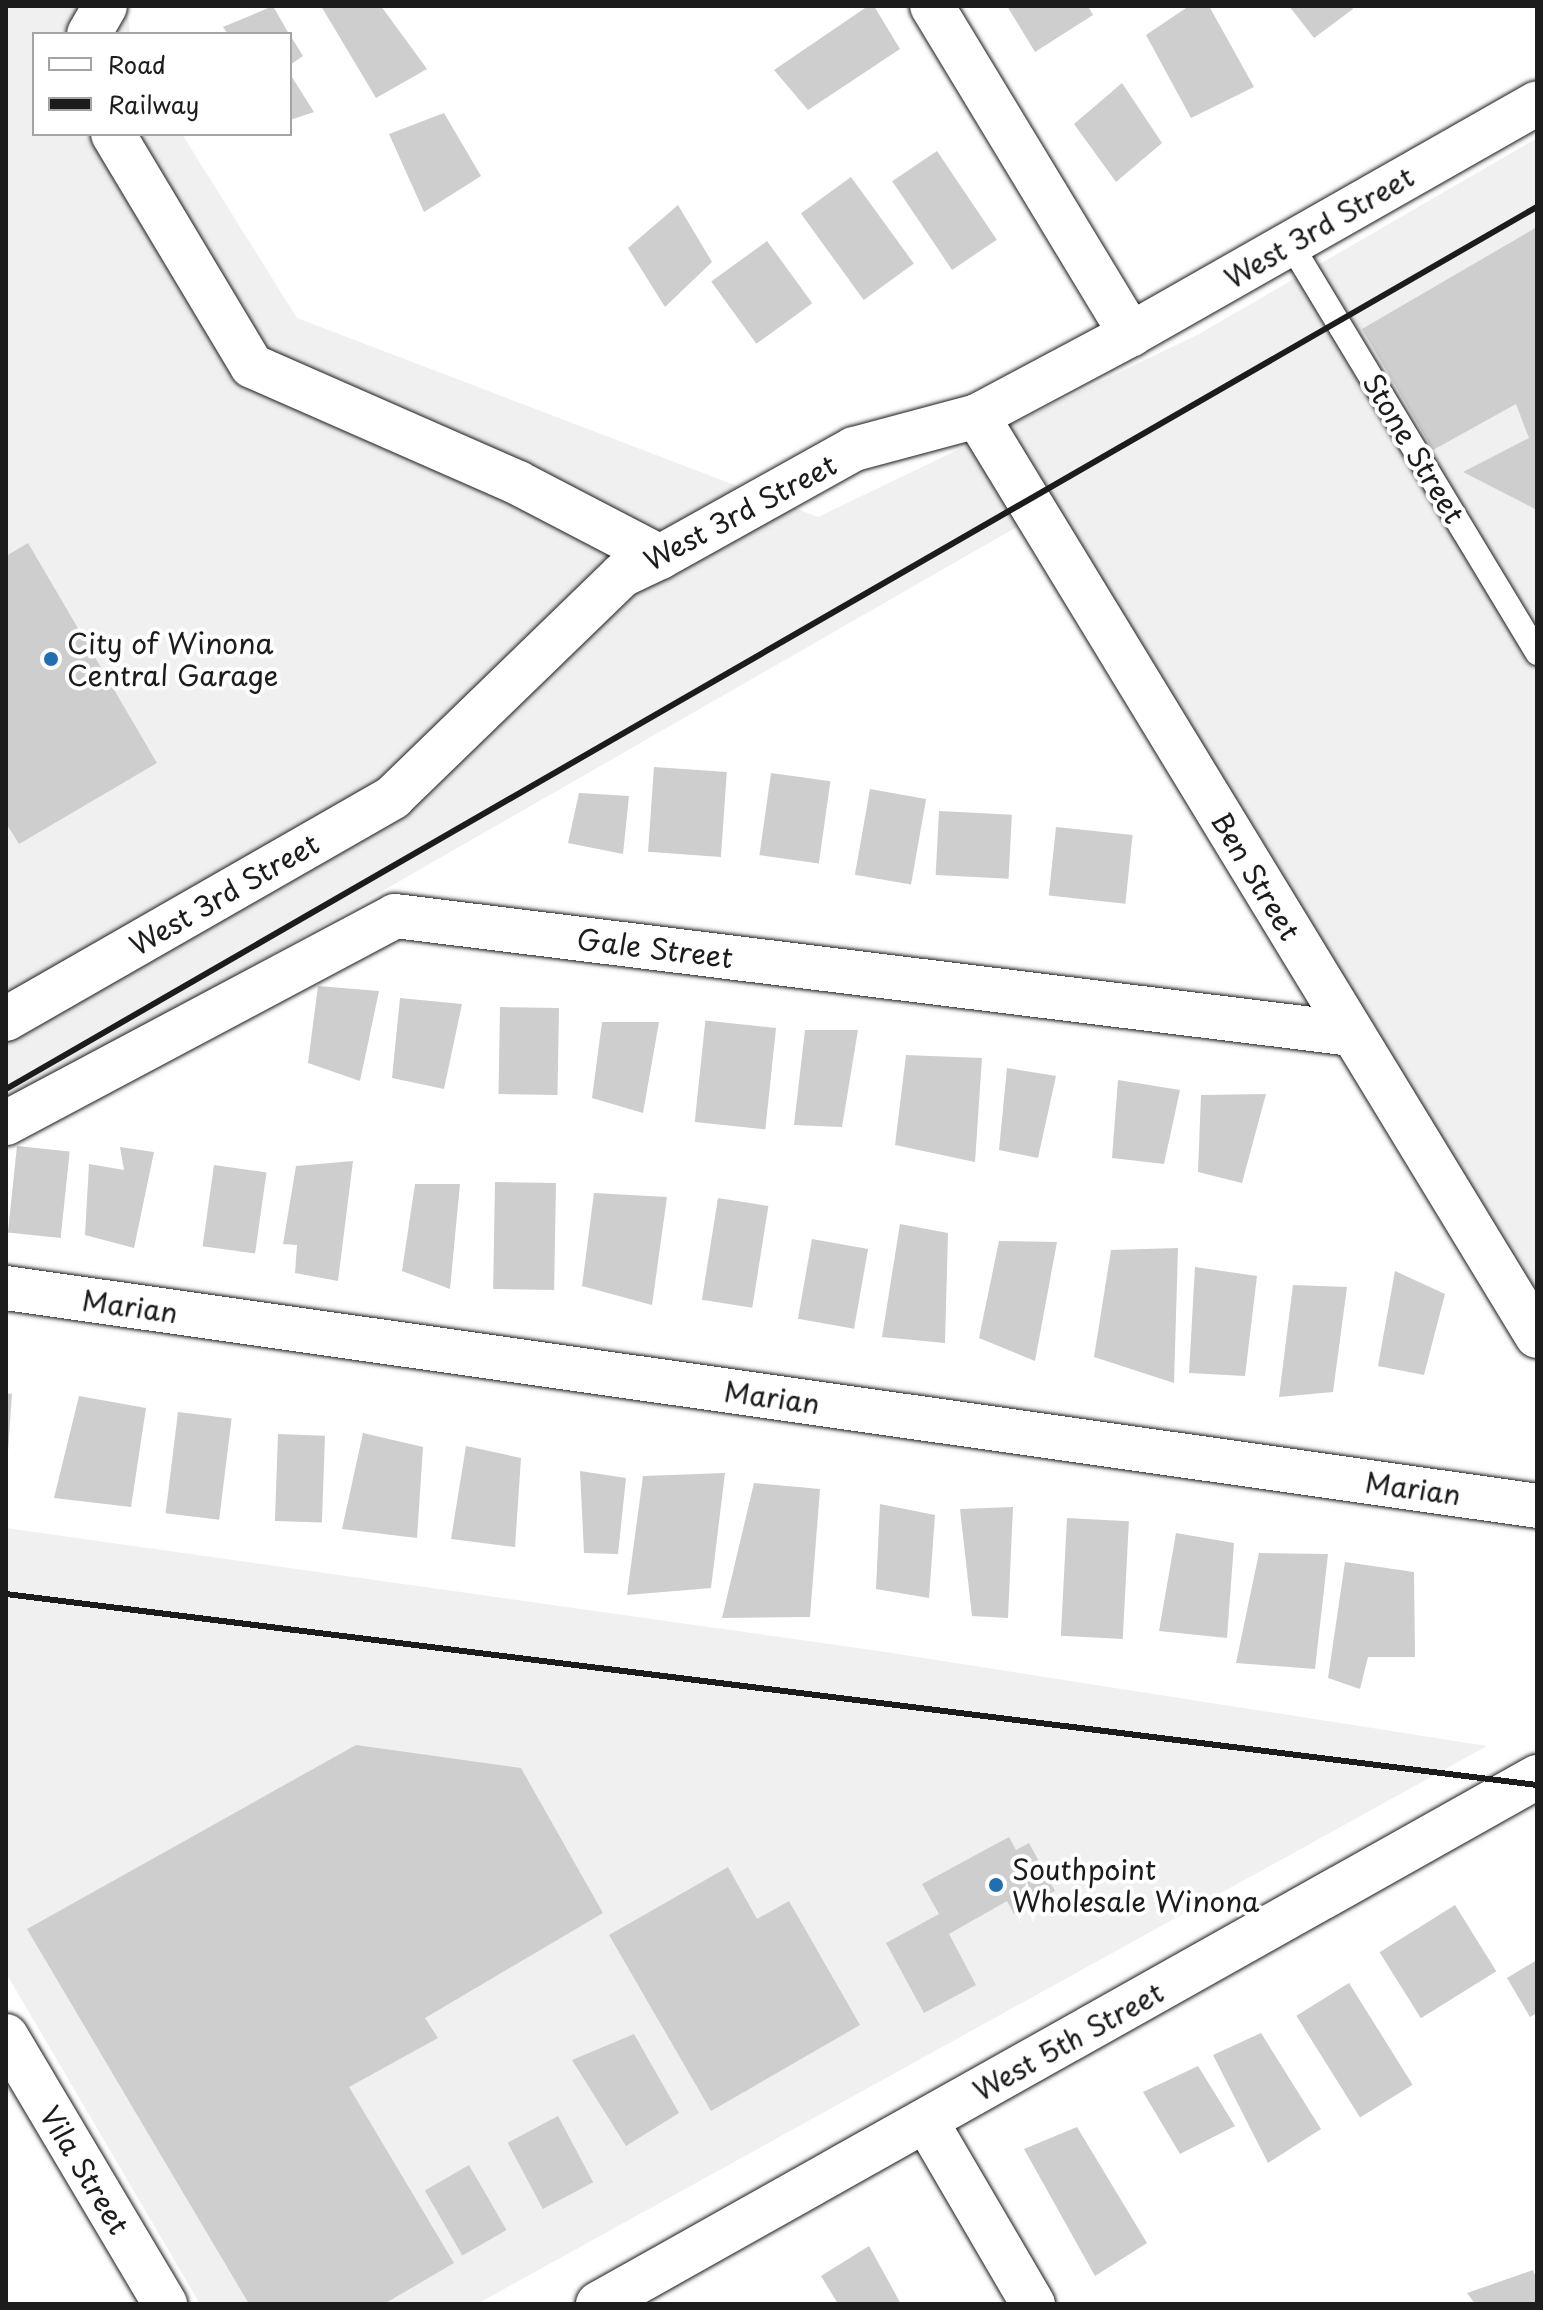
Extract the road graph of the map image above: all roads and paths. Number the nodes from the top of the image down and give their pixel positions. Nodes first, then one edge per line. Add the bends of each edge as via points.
1 (105, 6) edge
2 (932, 6) edge
3 (90, 32) edge
4 (1537, 103) edge
5 (114, 136) edge
6 (1290, 243) junction
7 (1131, 334) junction
8 (977, 416) junction
9 (660, 557) junction
10 (1537, 653) edge
11 (6, 1019) edge
12 (1352, 1034) junction
13 (6, 1123) edge
14 (6, 1288) edge
15 (1537, 1336) edge
16 (1537, 1506) edge
17 (1537, 1777) edge
18 (6, 2036) edge
19 (926, 2121) junction
20 (165, 2304) edge
21 (598, 2304) edge
22 (1033, 2304) edge

1 - 3 street
2 - 7 street
4 - 6 street, West 3rd Street
5 - 9 street via 252,366 518,483
6 - 7 street, West 3rd Street
6 - 10 lane, Stone Street
7 - 8 street, West 3rd Street
8 - 9 street, West 3rd Street via 854,449
8 - 12 street, Ben Street
9 - 11 street, West 3rd Street via 622,575 393,797
12 - 13 street, Gale Street via 395,916
12 - 15 street, Ben Street
14 - 16 street, Marian
17 - 19 street, West 5th Street
18 - 20 street, Vila Street
19 - 21 street, West 5th Street
19 - 22 street

